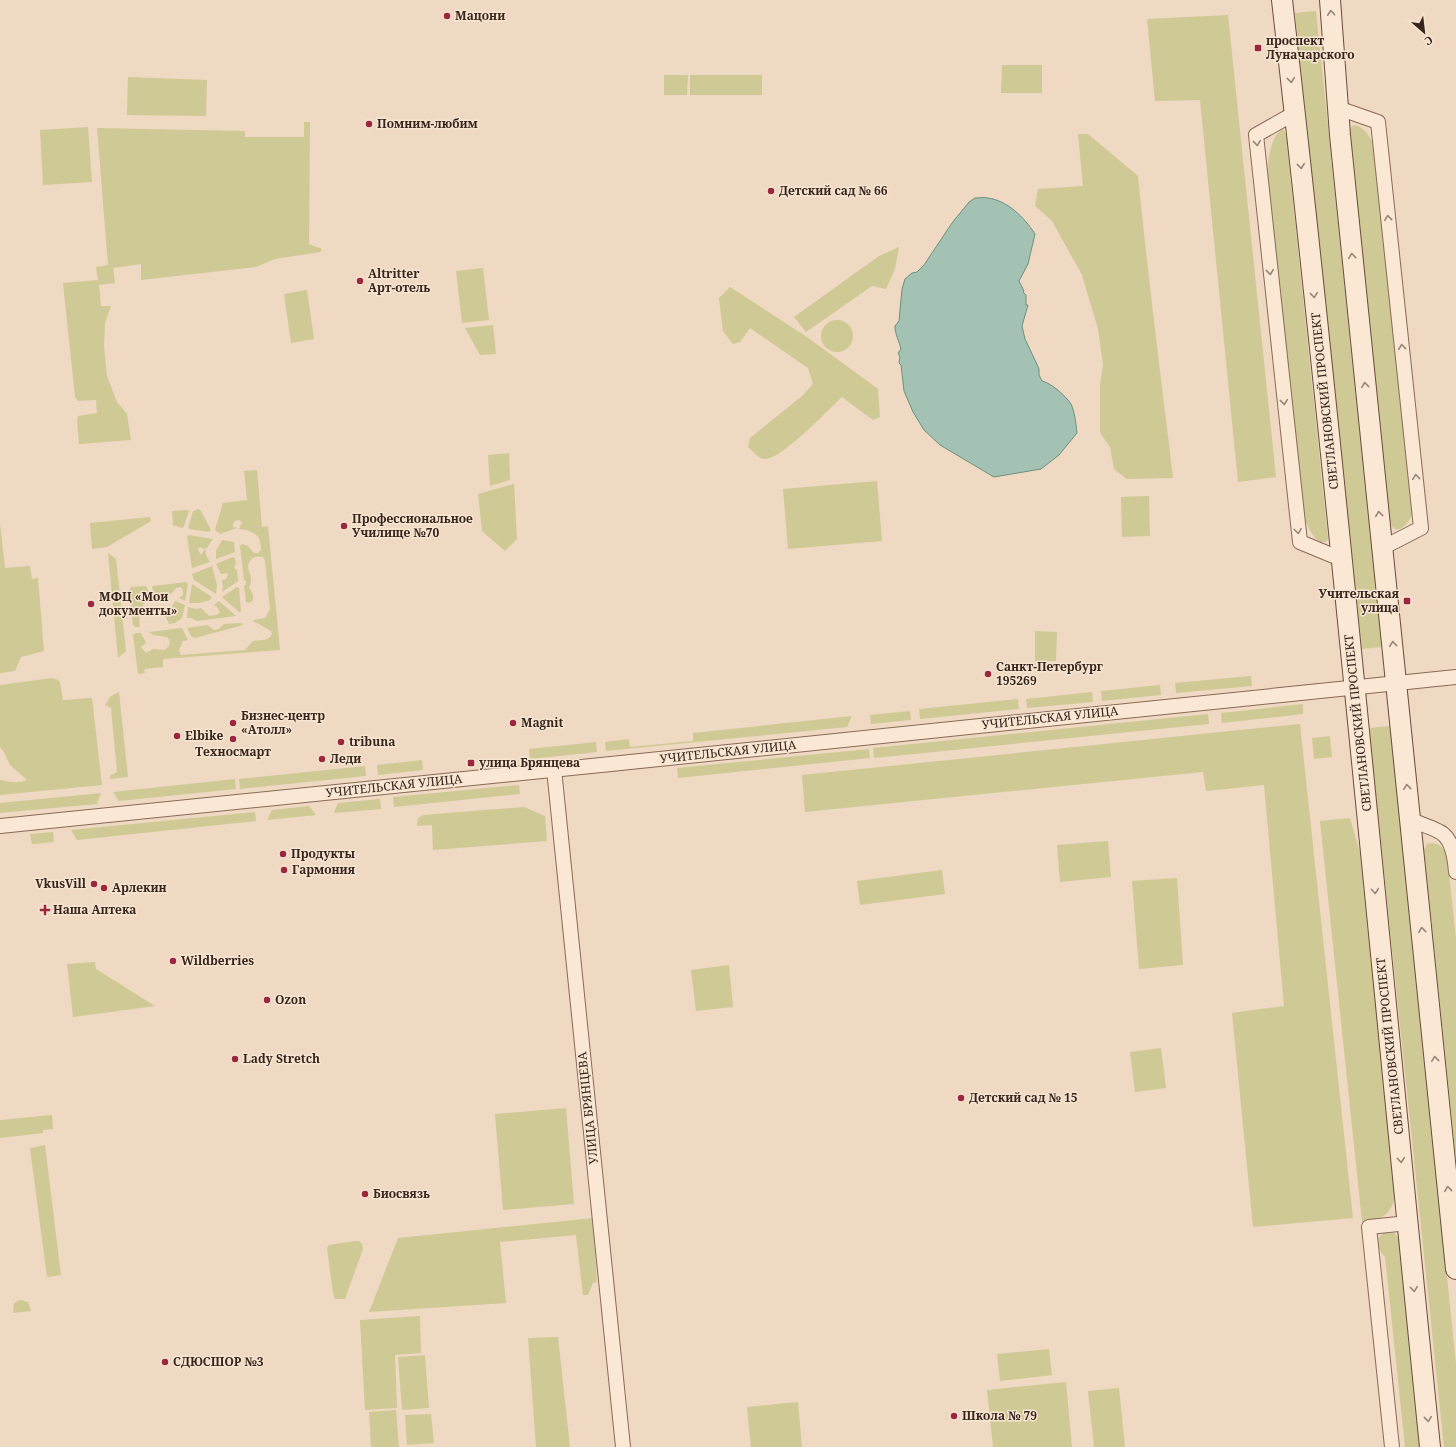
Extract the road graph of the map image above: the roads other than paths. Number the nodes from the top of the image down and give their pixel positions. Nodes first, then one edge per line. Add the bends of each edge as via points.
1 (1282, 0) edge
2 (1330, 0) edge
3 (1338, 108) junction
4 (1295, 113) junction
5 (1382, 548) junction
6 (1341, 559) junction
7 (1456, 676) edge
8 (1397, 682) junction
9 (1355, 687) junction
10 (554, 769) junction
11 (1411, 820) junction
12 (0, 826) edge
13 (1456, 872) edge
14 (1408, 1223) junction
15 (1456, 1269) edge
16 (623, 1447) edge
17 (1392, 1447) edge
18 (1430, 1447) edge

1 -> 4 main road, СВЕТЛАНОВСКИЙ ПРОСПЕКТ
3 -> 2 main road
5 -> 3 main road
5 -> 3 street via 1421,528 1378,122
4 -> 6 main road, СВЕТЛАНОВСКИЙ ПРОСПЕКТ
4 -> 6 street via 1256,135 1300,542
8 -> 5 main road
6 - 9 main road, СВЕТЛАНОВСКИЙ ПРОСПЕКТ
7 - 8 street, УЧИТЕЛЬСКАЯ УЛИЦА
8 - 9 street, УЧИТЕЛЬСКАЯ УЛИЦА
11 -> 8 main road
9 - 10 street, УЧИТЕЛЬСКАЯ УЛИЦА
9 -> 14 main road, СВЕТЛАНОВСКИЙ ПРОСПЕКТ
10 - 12 street, УЧИТЕЛЬСКАЯ УЛИЦА
10 - 16 street, УЛИЦА БРЯНЦЕВА
11 - 13 street via 1443,834 1451,846
15 -> 11 main road
14 - 17 street via 1369,1227
14 -> 18 main road, СВЕТЛАНОВСКИЙ ПРОСПЕКТ

